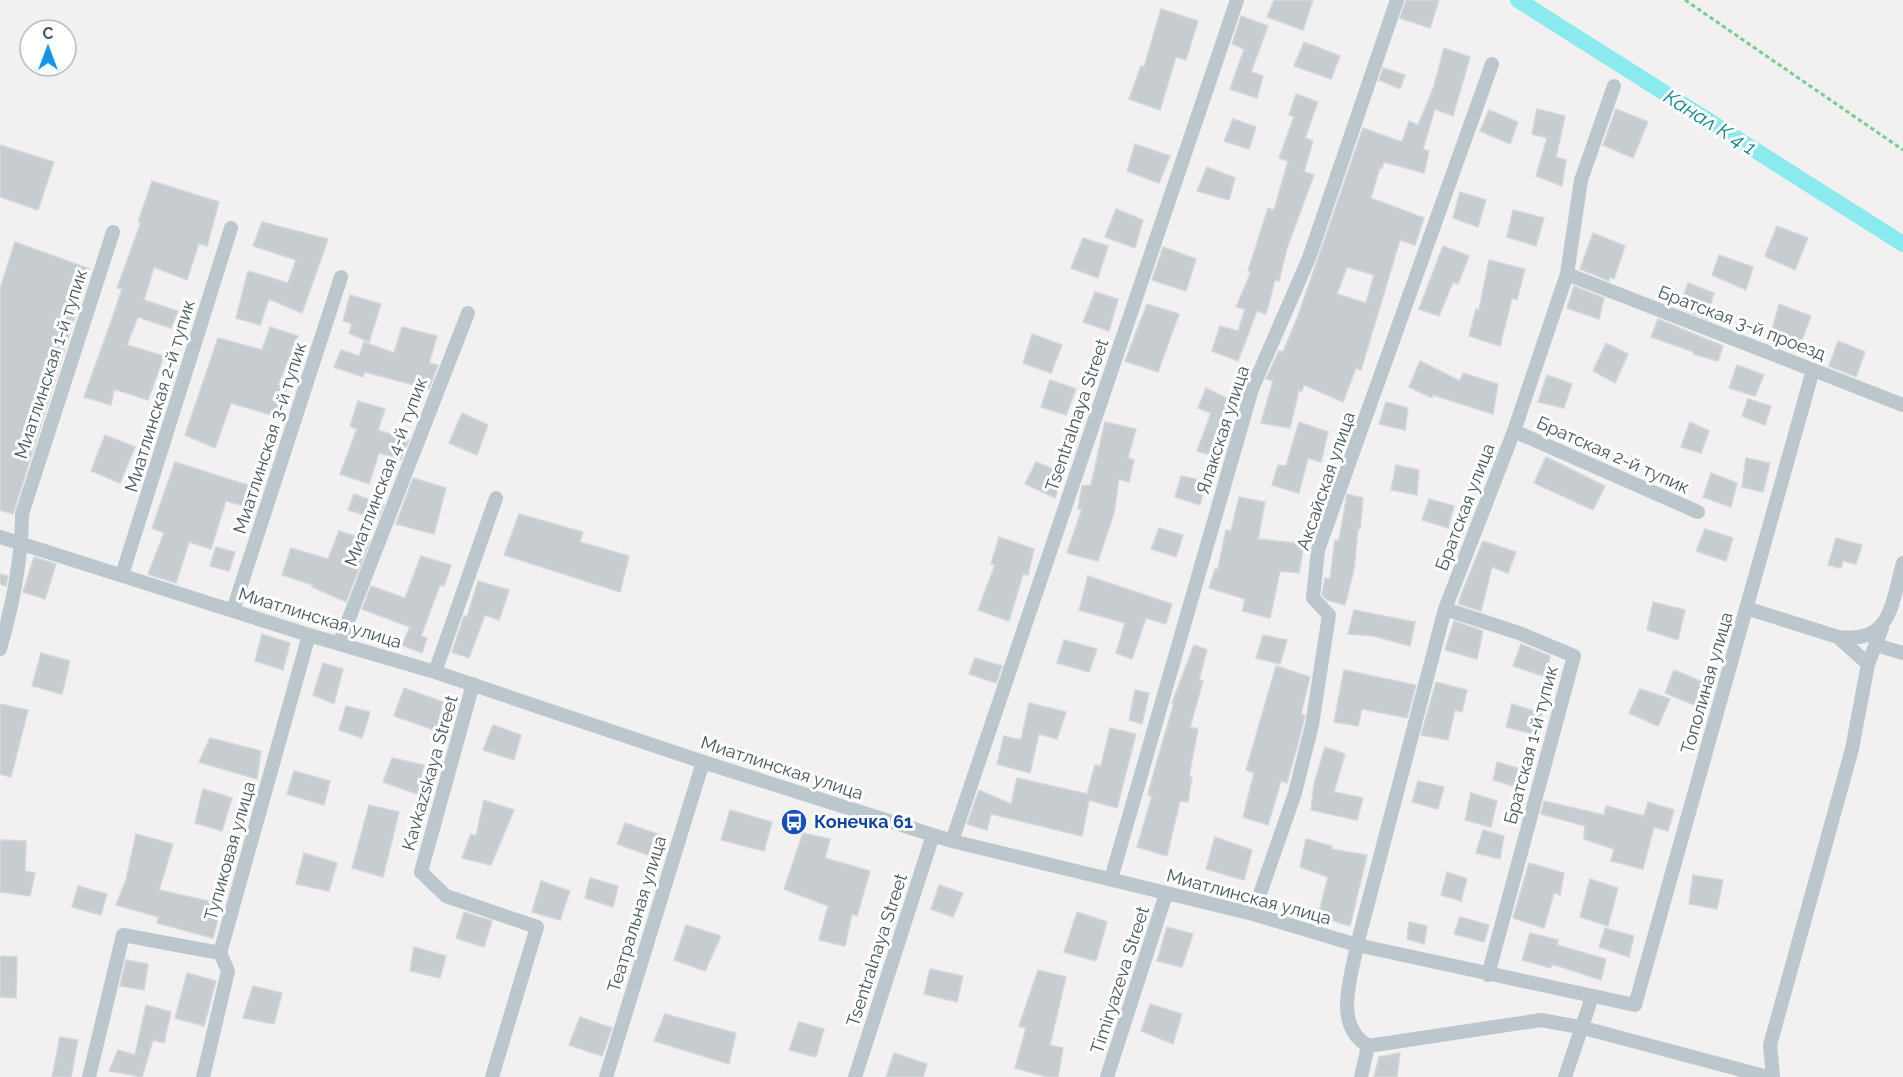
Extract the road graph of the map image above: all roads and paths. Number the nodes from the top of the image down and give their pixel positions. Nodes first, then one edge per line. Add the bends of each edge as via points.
1 (1237, 0) edge
2 (1397, 0) edge
3 (1685, 0) edge
4 (1492, 63) dead end
5 (1614, 86) dead end
6 (1903, 150) edge
7 (231, 228) dead end
8 (112, 231) dead end
9 (1568, 274) junction
10 (341, 277) dead end
11 (468, 313) dead end
12 (1813, 370) junction
13 (1903, 405) edge
14 (1514, 431) junction
15 (496, 498) dead end
16 (1698, 512) dead end
17 (0, 537) edge
18 (22, 543) junction
19 (1903, 563) edge
20 (122, 575) junction
21 (1746, 608) junction
22 (1446, 609) junction
23 (234, 610) junction
24 (1882, 628) junction
25 (309, 635) junction
26 (1838, 637) junction
27 (339, 644) junction
28 (1876, 645) junction
29 (0, 649) edge
30 (1903, 653) edge
31 (1868, 663) junction
32 (435, 672) junction
33 (473, 684) junction
34 (703, 762) junction
35 (933, 835) junction
36 (952, 841) junction
37 (1111, 879) junction
38 (1166, 894) junction
39 (1253, 914) junction
40 (1357, 945) junction
41 (220, 953) junction
42 (1488, 975) junction
43 (1592, 997) junction
44 (1635, 1005) joint
45 (1581, 1027) junction
46 (1368, 1046) junction
47 (88, 1077) edge
48 (203, 1077) edge
49 (492, 1077) edge
50 (606, 1077) edge
51 (855, 1077) edge
52 (1107, 1077) edge
53 (1361, 1077) edge
54 (1565, 1077) edge
55 (1768, 1077) edge
56 (1773, 1077) edge

1 - 36 street, Tsentralnaya Street
2 - 37 street, Ялакская улица via 1309,258 1252,389
3 - 6 path
4 - 39 street, Аксайская улица via 1318,550 1313,598 1329,615 1312,725 1295,793
5 - 9 street, Братская улица via 1581,180
7 - 20 street, Миатлинская 2-й тупик
8 - 18 street, Миатлинская 1-й тупик via 22,514
9 - 12 street, Братская 3-й проезд
9 - 14 street, Братская улица
10 - 23 street, Миатлинская 3-й тупик
11 - 27 street, Миатлинская 4-й тупик
12 - 13 street, Братская 3-й проезд
12 - 21 street, Тополиная улица
14 - 16 street, Братская 2-й тупик
14 - 22 street, Братская улица
15 - 32 street
17 - 18 street, Миатлинская улица
18 - 20 street, Миатлинская улица
18 - 29 street, Миатлинская 1-й тупик via 14,601
19 - 24 street
20 - 23 street, Миатлинская улица
21 - 26 street
21 - 44 street, Тополиная улица
22 - 40 street, Братская улица
22 - 42 street, Братская 1-й тупик via 1574,656
23 - 25 street, Миатлинская улица
24 - 26 street via 1870,636
24 - 28 street
25 - 27 street, Миатлинская улица
25 - 41 street, Тупиковая улица
26 - 31 street
27 - 32 street, Миатлинская улица
28 - 30 street
28 - 31 street
31 - 56 street via 1852,749 1770,1045
32 - 33 street, Миатлинская улица
33 - 34 street, Миатлинская улица
33 - 49 street, Kavkazskaya Street via 421,872 446,896 537,927
34 - 35 street, Миатлинская улица
34 - 50 street, Театральная улица
35 - 36 street, Миатлинская улица
35 - 51 street, Tsentralnaya Street
36 - 37 street, Миатлинская улица
37 - 38 street, Миатлинская улица
38 - 39 street, Миатлинская улица
38 - 52 street, Timiryazeva Street
39 - 40 street, Миатлинская улица
40 - 42 street, Миатлинская улица
40 - 46 street, Братская улица via 1347,1000 1349,1026 1357,1039
41 - 47 street via 123,935
41 - 48 street, Тупиковая улица via 228,971
42 - 43 street, Миатлинская улица
43 - 44 street, Миатлинская улица
43 - 45 street
45 - 46 street via 1541,1020
45 - 54 street
45 - 55 street
46 - 53 street

